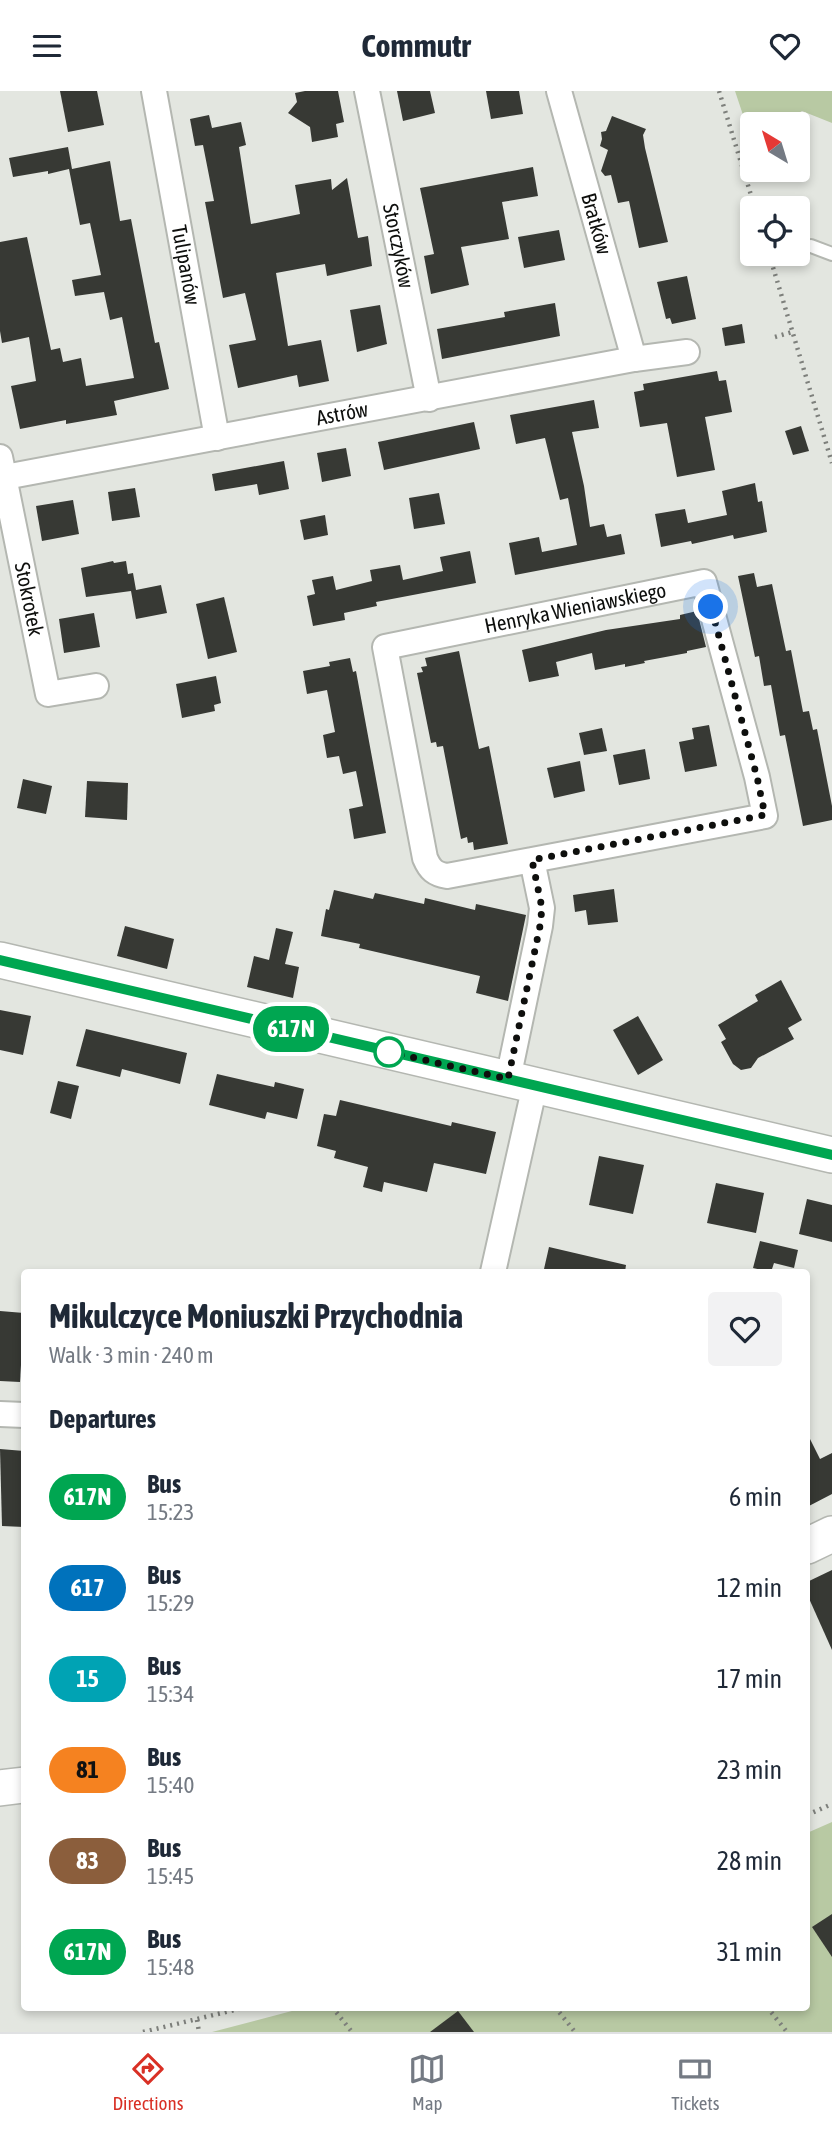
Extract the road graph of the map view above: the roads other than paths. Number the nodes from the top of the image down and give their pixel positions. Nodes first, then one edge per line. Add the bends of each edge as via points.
1 (154, 91) edge
2 (367, 91) edge
3 (559, 91) edge
4 (811, 246) dead end
5 (832, 254) edge
6 (687, 352) dead end
7 (634, 359) junction
8 (429, 399) junction
9 (217, 438) junction
10 (1, 471) edge
11 (96, 686) dead end
12 (532, 860) junction
13 (0, 960) edge
14 (521, 1082) junction
15 (832, 1155) edge
16 (494, 1269) edge
17 (0, 1414) edge
18 (21, 1415) edge
19 (832, 1534) edge
20 (810, 1545) edge
21 (21, 1785) edge
22 (0, 1788) edge

1 - 9 street, Tulipanów
2 - 8 street, Storczyków
3 - 7 street, Bratków
4 - 5 lane
6 - 7 street, Astrów
7 - 8 street, Astrów
8 - 9 street, Astrów
9 - 10 street, Astrów
10 - 11 street, Stokrotek via 48,694
12 - 12 street, Henryka Wieniawskiego via 447,876 429,868 385,647 704,582 765,815
12 - 14 street via 542,908
13 - 14 street
14 - 15 street
14 - 16 street
17 - 18 street
19 - 20 street
21 - 22 street

